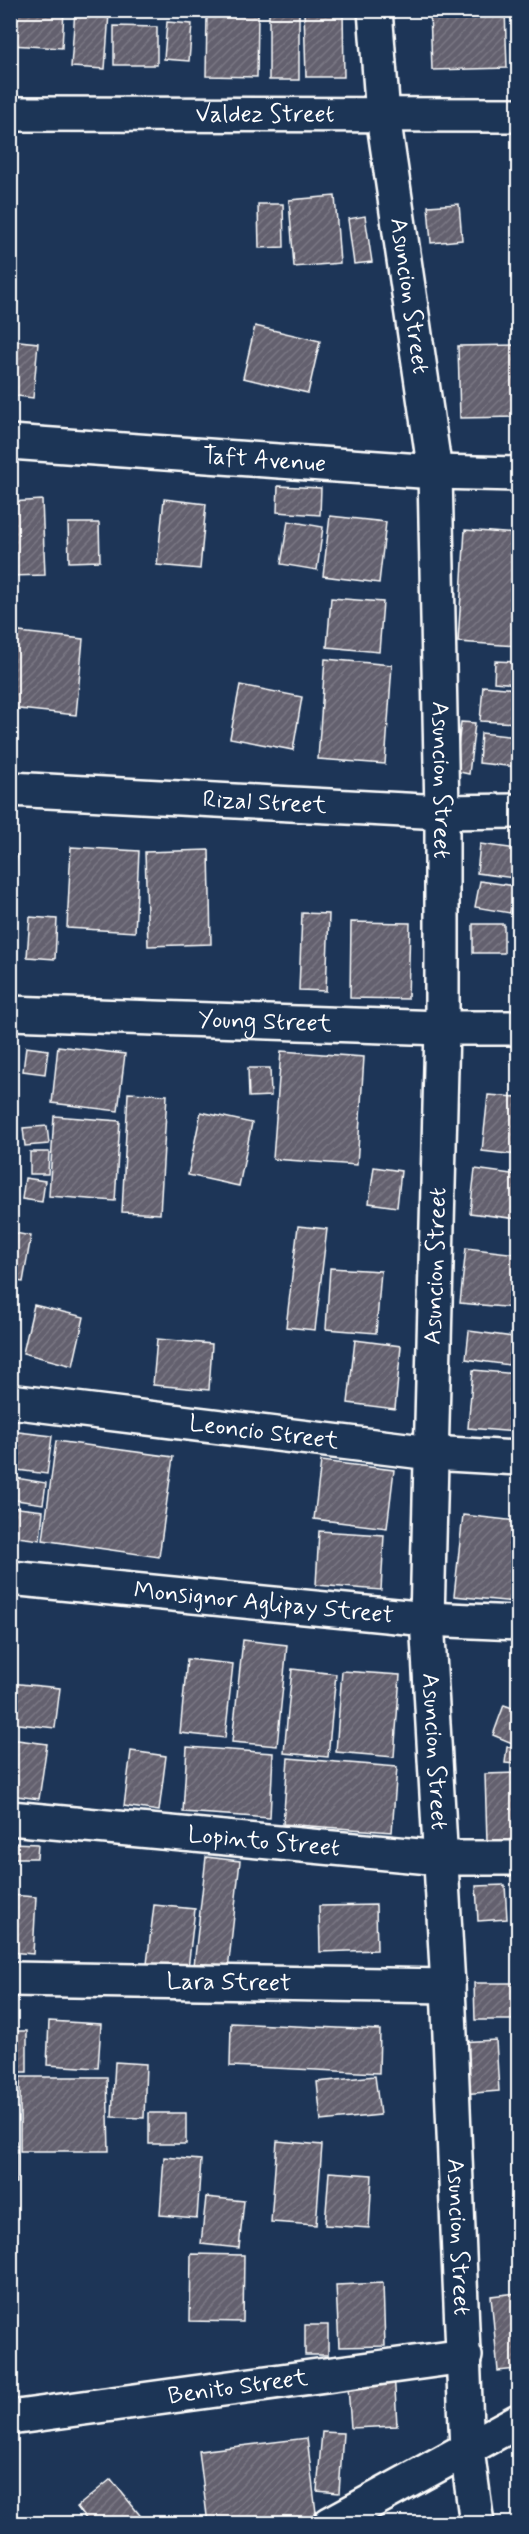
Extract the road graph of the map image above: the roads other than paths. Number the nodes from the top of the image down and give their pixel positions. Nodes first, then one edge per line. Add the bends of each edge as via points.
1 (375, 10) edge
2 (10, 114) edge
3 (519, 115) edge
4 (383, 116) junction
5 (10, 442) edge
6 (435, 472) junction
7 (519, 474) edge
8 (10, 789) edge
9 (519, 811) edge
10 (442, 812) junction
11 (10, 1013) edge
12 (442, 1028) junction
13 (519, 1028) edge
14 (10, 1401) edge
15 (431, 1453) junction
16 (519, 1458) edge
17 (10, 1578) edge
18 (427, 1619) junction
19 (519, 1623) edge
20 (10, 1818) edge
21 (441, 1858) junction
22 (519, 1858) edge
23 (10, 1979) edge
24 (447, 1986) junction
25 (465, 2356) junction
26 (10, 2418) edge
27 (519, 2421) edge
28 (467, 2450) junction
29 (330, 2523) edge
30 (477, 2523) edge

1 - 4 street, Asuncion Street
2 - 4 street, Valdez Street
3 - 4 street, Valdez Street
4 - 6 street, Asuncion Street
5 - 6 street, Taft Avenue
6 - 7 street, Taft Avenue
6 - 10 street, Asuncion Street
8 - 10 street, Rizal Street
9 - 10 street, Rizal Street
10 - 12 street, Asuncion Street
11 - 12 street, Young Street
12 - 13 street, Young Street
12 - 15 street, Asuncion Street
14 - 15 street, Leoncio Street
15 - 16 street, Leoncio Street
15 - 18 street, Asuncion Street
17 - 18 street, Monsignor Aglipay Street
18 - 19 street, Monsignor Aglipay Street
18 - 21 street, Asuncion Street
20 - 21 street, Lopinto Street
21 - 22 street, Lopinto Street
21 - 24 street, Asuncion Street
23 - 24 street, Lara Street
24 - 25 street, Asuncion Street
25 - 26 street, Benito Street
25 - 28 street, Asuncion Street
27 - 28 street
28 - 29 street
28 - 30 street, Asuncion Street

